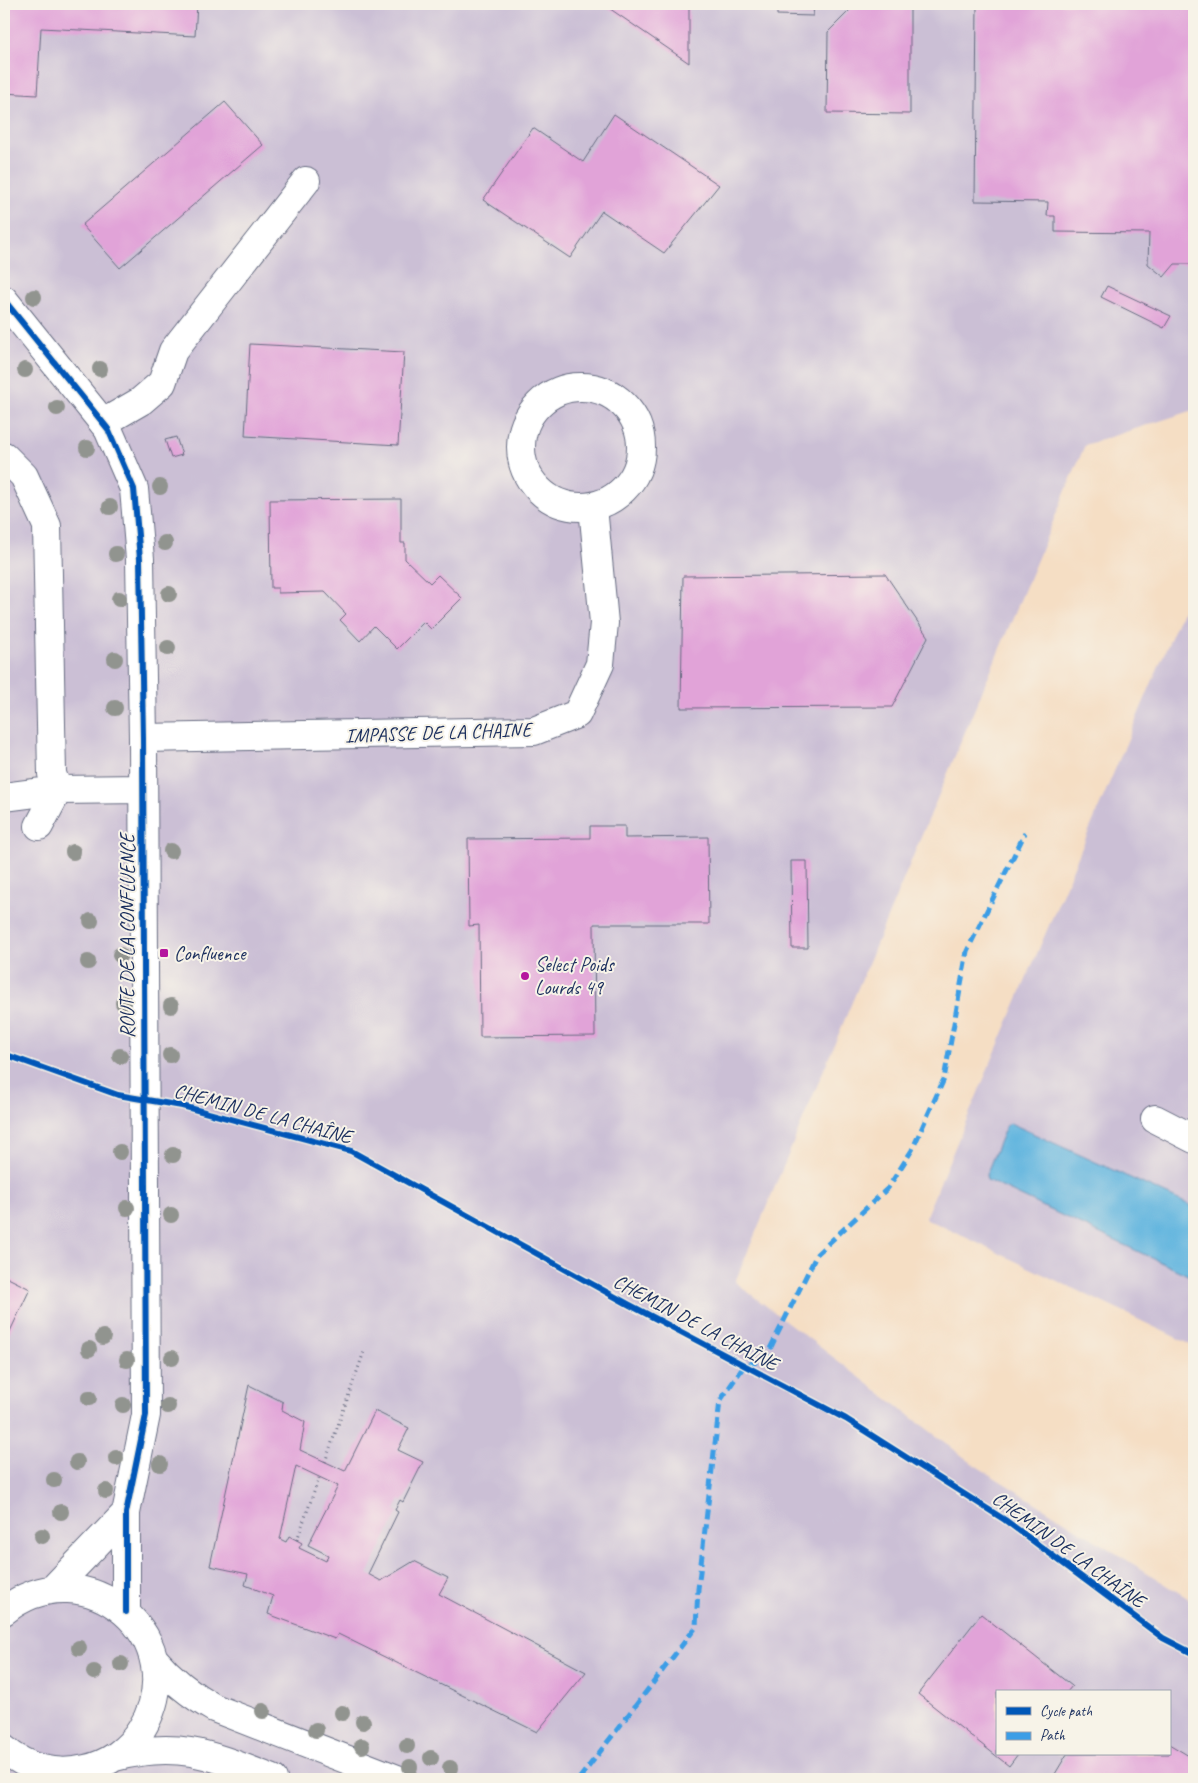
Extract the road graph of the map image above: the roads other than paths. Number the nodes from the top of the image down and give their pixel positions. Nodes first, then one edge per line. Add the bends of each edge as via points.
1 (306, 182) dead end
2 (4, 300) edge
3 (103, 423) junction
4 (4, 456) edge
5 (593, 507) junction
6 (143, 738) junction
7 (143, 789) junction
8 (58, 790) junction
9 (4, 797) edge
10 (39, 826) dead end
11 (1155, 1119) dead end
12 (1194, 1139) edge
13 (126, 1513) junction
14 (53, 1589) junction
15 (6, 1607) edge
16 (126, 1612) junction
17 (154, 1659) junction
18 (4, 1749) edge
19 (114, 1757) junction
20 (31, 1774) edge
21 (273, 1779) edge
22 (397, 1779) edge

1 - 3 street via 173,351 162,383 141,401
2 - 3 street, ROUTE DE LA CONFLUENCE
3 - 6 street, ROUTE DE LA CONFLUENCE via 134,489 140,559
4 - 8 street via 24,476 47,526 52,774
5 - 5 street via 612,500 638,470 642,451 640,431 631,412 617,398 600,389 580,386 560,390 529,415 522,433 521,454 526,473 537,489 554,501 573,507
5 - 6 street, IMPASSE DE LA CHAINE via 604,623 600,664 577,714 534,731
6 - 7 street, ROUTE DE LA CONFLUENCE
7 - 8 street
7 - 13 street, ROUTE DE LA CONFLUENCE via 146,1415
8 - 9 street
8 - 10 street
11 - 12 street
13 - 14 street
13 - 16 street, ROUTE DE LA CONFLUENCE
14 - 15 street via 31,1594
14 - 16 street via 92,1593 108,1599
16 - 17 street via 140,1629
17 - 19 street via 156,1687 149,1714 138,1734
17 - 22 street via 196,1698 214,1708
18 - 20 street
19 - 20 street via 98,1766
19 - 21 street via 160,1748 199,1752

